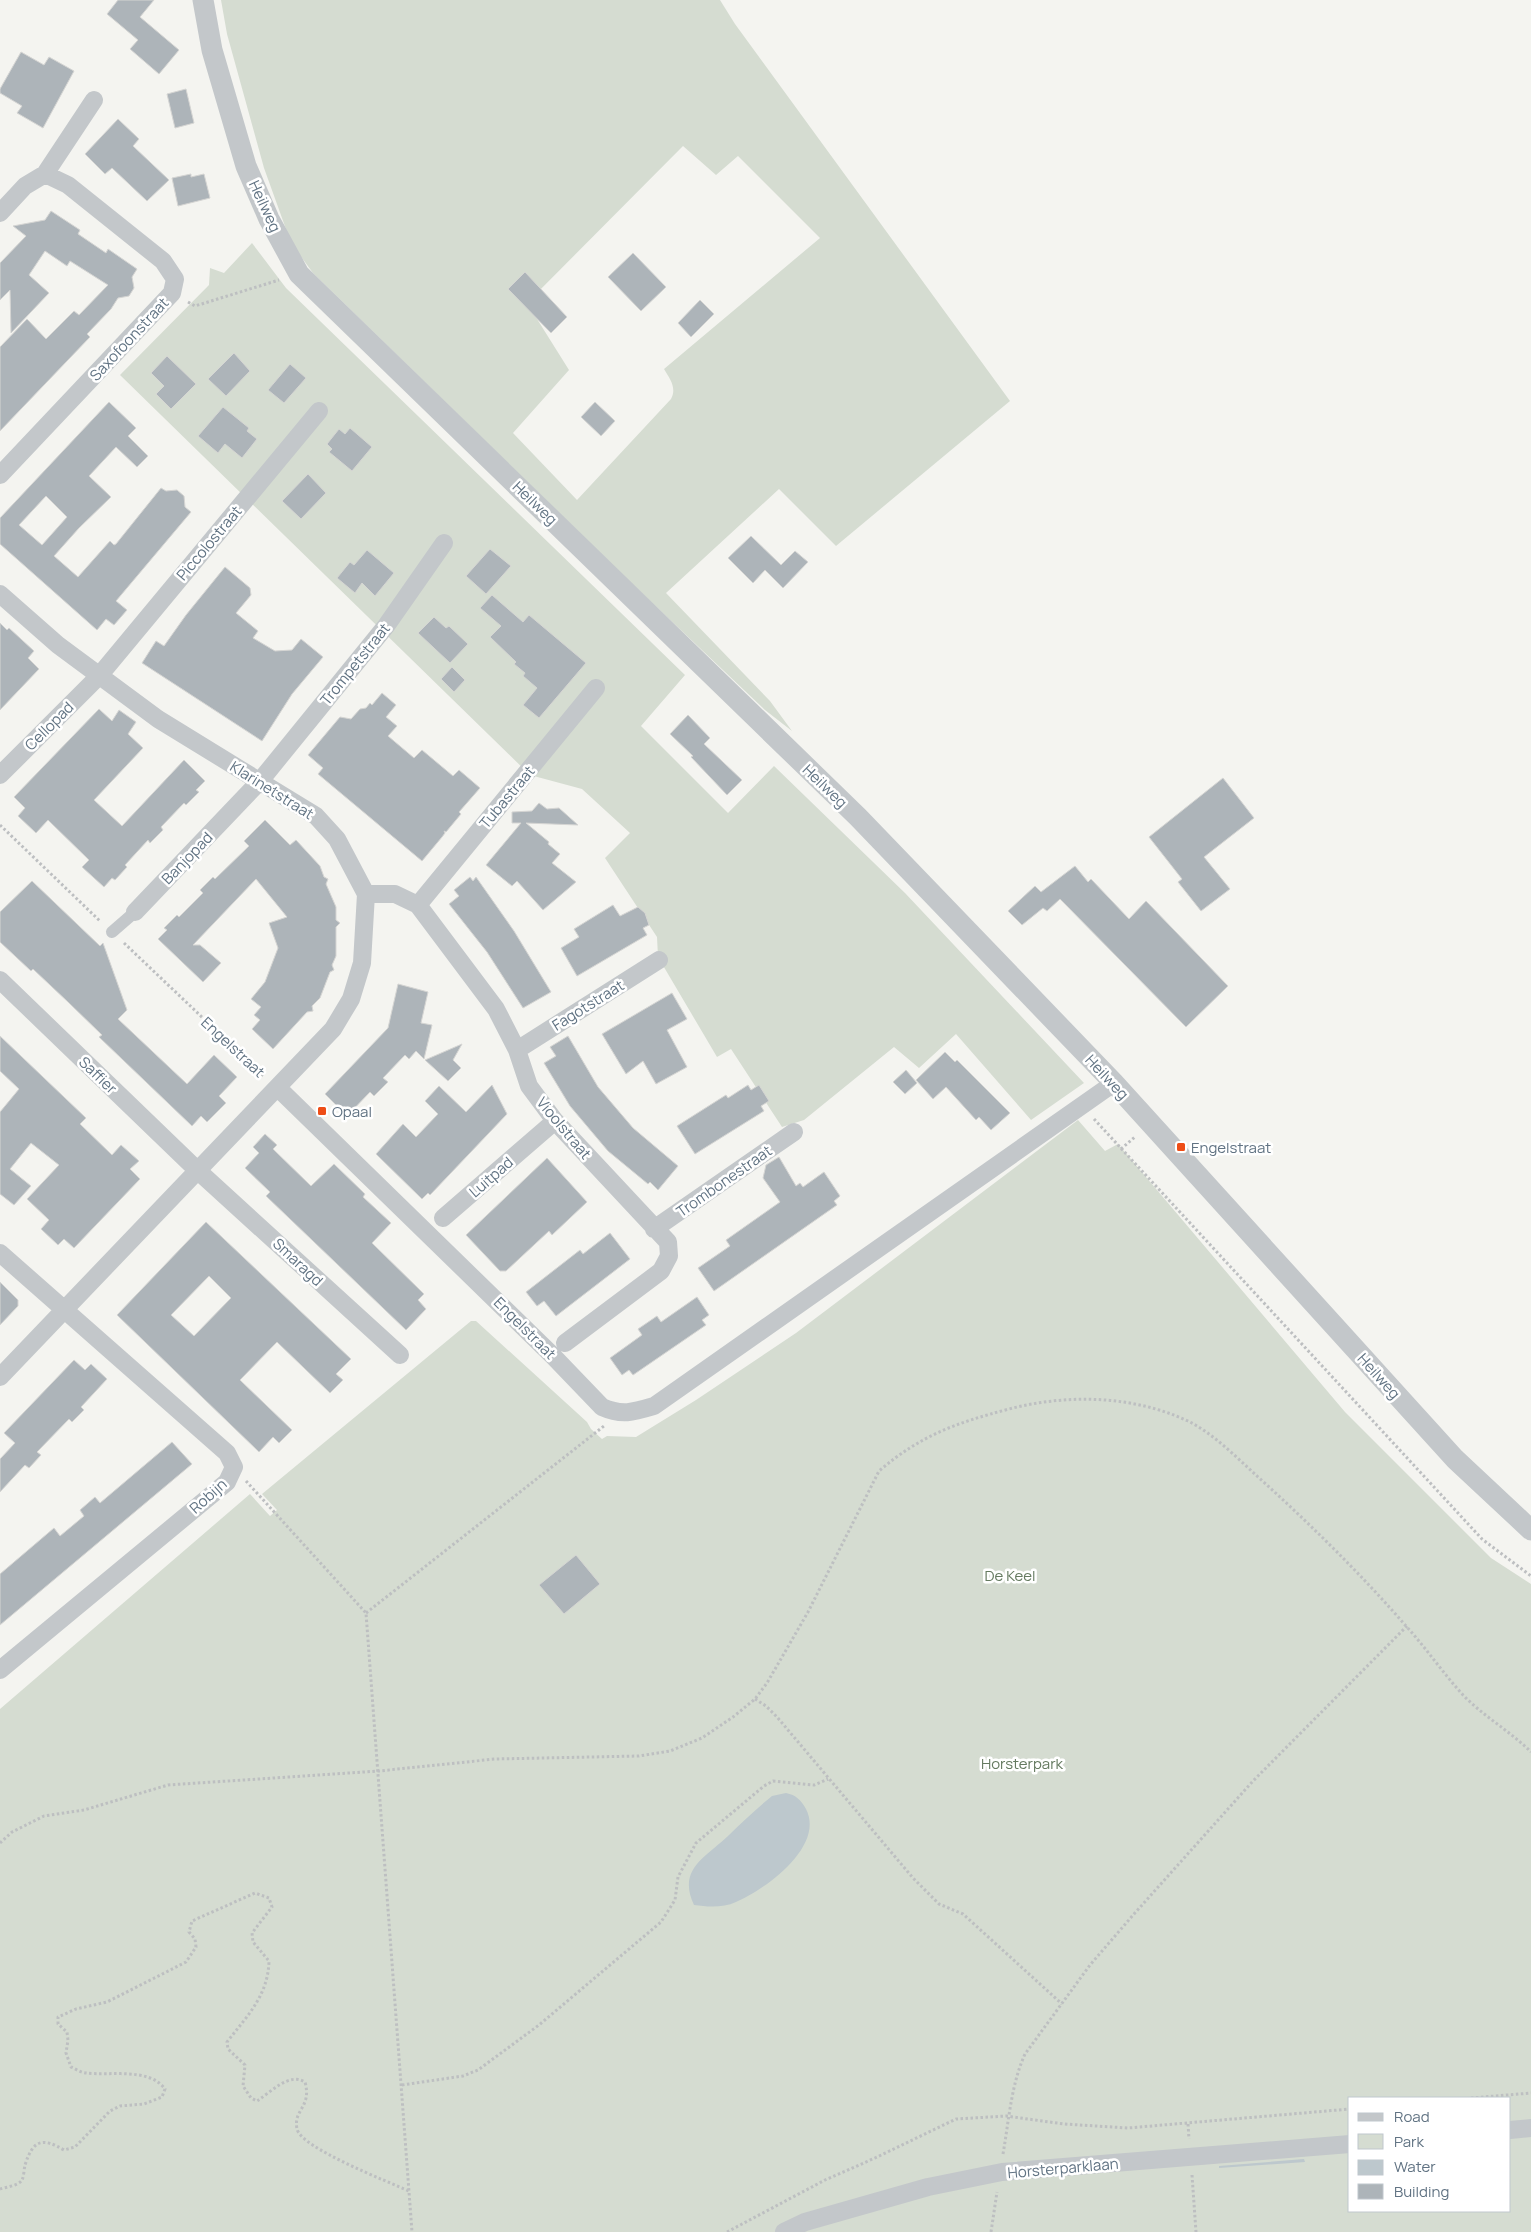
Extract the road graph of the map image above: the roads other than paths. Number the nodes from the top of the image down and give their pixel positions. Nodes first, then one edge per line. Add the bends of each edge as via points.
1 (203, 0) edge
2 (94, 100) dead end
3 (45, 174) junction
4 (0, 213) edge
5 (319, 411) dead end
6 (0, 475) edge
7 (444, 542) dead end
8 (0, 594) edge
9 (99, 676) junction
10 (596, 688) dead end
11 (0, 775) edge
12 (260, 782) junction
13 (366, 894) junction
14 (418, 905) junction
15 (135, 912) joint
16 (112, 932) road end
17 (659, 960) dead end
18 (0, 980) edge
19 (516, 1050) junction
20 (1114, 1083) junction
21 (278, 1088) junction
22 (555, 1121) junction
23 (794, 1132) dead end
24 (196, 1169) junction
25 (443, 1218) joint
26 (654, 1229) junction
27 (428, 1234) junction
28 (0, 1252) edge
29 (66, 1309) junction
30 (559, 1349) junction
31 (400, 1355) dead end
32 (0, 1377) edge
33 (1531, 1530) edge
34 (0, 1670) edge
35 (1531, 2128) edge
36 (1511, 2130) edge
37 (1348, 2144) edge
38 (784, 2232) edge

1 - 20 street, Heilweg via 212,50 246,166 269,219 299,274 858,817
2 - 3 street
3 - 4 street via 25,186
3 - 6 street, Saxofoonstraat via 68,184 164,261 175,279 172,293
5 - 9 street, Piccolostraat
7 - 12 street, Trompetstraat via 386,626
8 - 9 street, Klarinetstraat
9 - 11 street, Cellopad
9 - 12 street, Klarinetstraat via 158,719
10 - 14 street, Tubastraat
12 - 13 street, Klarinetstraat via 316,816 337,839
12 - 15 street, Banjopad
13 - 14 street, Vioolstraat via 395,894
13 - 21 street via 362,963 351,999 333,1029
14 - 19 street, Vioolstraat via 496,1009
15 - 16 street, Banjopad
17 - 19 street, Fagotstraat
18 - 24 street, Saffier
19 - 22 street, Vioolstraat via 530,1086
20 - 30 street, Engelstraat via 654,1406 629,1414 602,1408
20 - 33 street, Heilweg via 1455,1460
21 - 24 street
21 - 27 street, Engelstraat
22 - 25 street, Luitpad
22 - 26 street, Vioolstraat
23 - 26 street, Trombonestraat
24 - 29 street
24 - 31 street, Smaragd
25 - 27 street, Luitpad
26 - 30 street, Vioolstraat via 668,1242 669,1256 661,1271
27 - 30 street, Engelstraat
28 - 29 street, Robijn
29 - 32 street
29 - 34 street, Robijn via 227,1453 234,1467 226,1482
35 - 36 street
37 - 38 street, Horsterparklaan via 1000,2173 928,2187 805,2222

